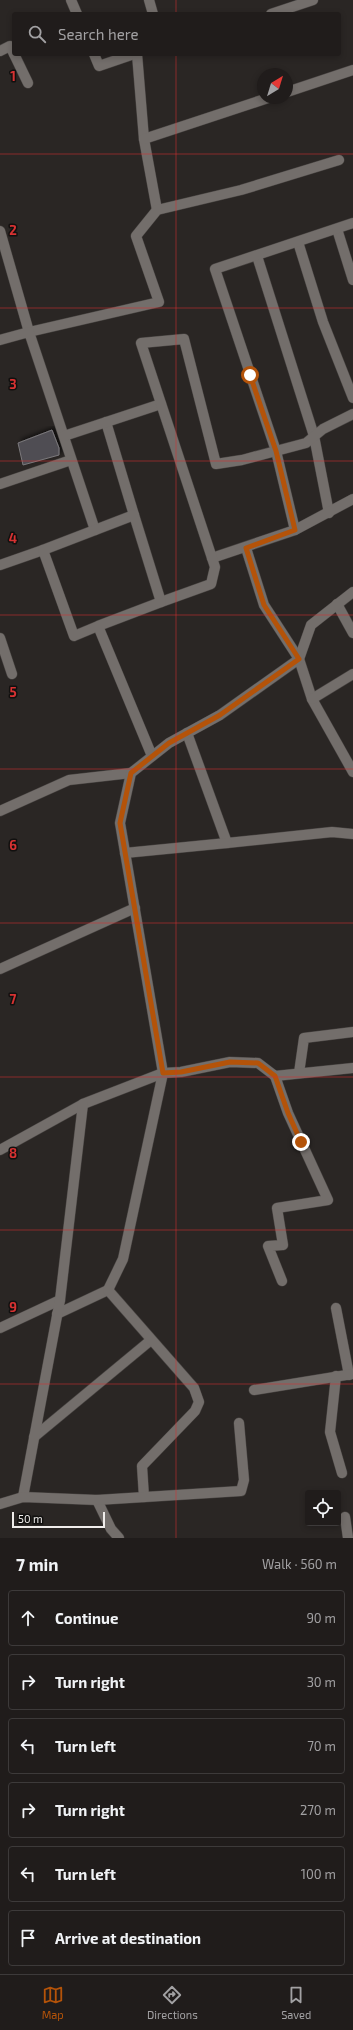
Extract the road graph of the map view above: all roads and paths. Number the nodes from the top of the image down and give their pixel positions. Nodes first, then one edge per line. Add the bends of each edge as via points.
1 (71, 0) edge
2 (149, 0) edge
3 (313, 0) edge
4 (76, 12) edge
5 (152, 12) edge
6 (277, 12) edge
7 (12, 50) edge
8 (0, 51) edge
9 (15, 56) edge
10 (95, 56) edge
11 (130, 56) edge
12 (136, 56) edge
13 (353, 70) edge
14 (28, 83) dead end
15 (293, 90) edge
16 (257, 102) edge
17 (144, 139) junction
18 (339, 160) dead end
19 (157, 210) junction
20 (353, 223) edge
21 (337, 228) junction
22 (0, 231) edge
23 (298, 242) junction
24 (257, 256) junction
25 (353, 280) edge
26 (29, 332) junction
27 (0, 340) edge
28 (353, 398) edge
29 (161, 404) junction
30 (353, 414) edge
31 (106, 422) junction
32 (64, 436) junction
33 (314, 436) junction
34 (276, 451) junction
35 (71, 460) junction
36 (0, 484) edge
37 (353, 499) edge
38 (329, 513) junction
39 (134, 515) junction
40 (95, 530) junction
41 (295, 530) junction
42 (246, 548) junction
43 (43, 550) junction
44 (212, 558) junction
45 (0, 565) edge
46 (353, 592) edge
47 (161, 602) junction
48 (337, 604) junction
49 (98, 626) junction
50 (353, 633) edge
51 (0, 638) edge
52 (299, 659) junction
53 (12, 674) dead end
54 (353, 674) edge
55 (312, 699) junction
56 (187, 733) junction
57 (152, 756) junction
58 (353, 772) edge
59 (131, 773) junction
60 (0, 810) edge
61 (353, 834) edge
62 (227, 843) junction
63 (125, 854) junction
64 (135, 908) junction
65 (0, 969) edge
66 (353, 1032) edge
67 (353, 1068) edge
68 (163, 1073) junction
69 (299, 1073) junction
70 (275, 1076) junction
71 (83, 1104) junction
72 (0, 1150) edge
73 (282, 1281) dead end
74 (108, 1290) junction
75 (60, 1300) junction
76 (336, 1308) dead end
77 (57, 1314) junction
78 (0, 1328) edge
79 (151, 1340) junction
80 (351, 1375) edge
81 (336, 1376) junction
82 (254, 1390) dead end
83 (240, 1423) dead end
84 (34, 1437) junction
85 (342, 1473) dead end
86 (23, 1497) junction
87 (144, 1497) junction
88 (97, 1500) junction
89 (0, 1504) edge
90 (345, 1517) dead end
91 (119, 1538) edge
92 (348, 1538) edge

1 - 4 street
2 - 5 street
3 - 6 street
7 - 8 street via 10,46
9 - 14 street
10 - 11 street via 99,66
12 - 17 street
13 - 15 street
16 - 17 street
17 - 19 street
18 - 19 street via 241,190
19 - 26 street via 136,236 159,302
20 - 21 street
21 - 23 street
21 - 25 street
22 - 26 street
23 - 24 street
23 - 28 street via 323,322
24 - 33 street
24 - 34 street via 215,269
26 - 27 street
26 - 32 street
29 - 31 street
29 - 34 street via 141,343 184,339 216,464
29 - 44 street
30 - 33 street
31 - 32 street
31 - 39 street
32 - 35 street
33 - 34 street via 306,443
33 - 38 street
34 - 41 street
35 - 36 street
35 - 40 street
37 - 38 street
38 - 41 street
39 - 40 street
39 - 47 street
40 - 43 street
41 - 42 street
42 - 44 street
42 - 52 street via 264,605
43 - 45 street
43 - 49 street via 74,636
44 - 47 street via 215,568 211,584
46 - 48 street
47 - 49 street
48 - 50 street
48 - 52 street via 311,625
49 - 57 street
51 - 53 street
52 - 55 street
52 - 56 street via 220,715
54 - 55 street
55 - 58 street
56 - 57 street
56 - 62 street
57 - 59 street
59 - 60 street via 69,780
59 - 63 street via 120,823
61 - 62 street via 332,832
62 - 63 street
63 - 64 street
64 - 65 street
64 - 68 street
66 - 69 street via 304,1038
67 - 69 street
68 - 70 street via 230,1062 258,1063
68 - 71 street
68 - 74 street via 123,1259
69 - 70 street
70 - 73 street via 288,1113 328,1200 277,1208 283,1246 268,1246
71 - 72 street
71 - 75 street
74 - 77 street
74 - 79 street
75 - 77 street
75 - 78 street
76 - 80 street
77 - 84 street
79 - 84 street
79 - 87 street via 194,1388 199,1402 195,1410 142,1466
80 - 81 street
81 - 82 street
81 - 85 street via 330,1432
83 - 87 street via 244,1480 241,1491
84 - 86 street
86 - 88 street
86 - 89 street
87 - 88 street
88 - 91 street via 111,1529
90 - 92 street

